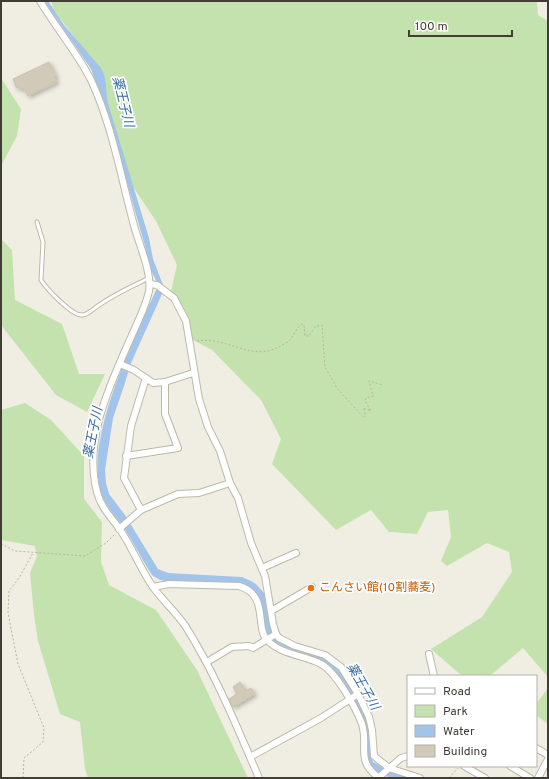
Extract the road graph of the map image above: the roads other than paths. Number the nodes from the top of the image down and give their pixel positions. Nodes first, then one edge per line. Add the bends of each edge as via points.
1 (40, 1) edge
2 (37, 222) dead end
3 (152, 282) junction
4 (120, 364) junction
5 (193, 372) junction
6 (146, 378) junction
7 (166, 382) junction
8 (126, 456) junction
9 (230, 483) junction
10 (141, 510) junction
11 (120, 527) junction
12 (296, 553) dead end
13 (262, 568) junction
14 (153, 587) junction
15 (312, 587) dead end
16 (269, 597) junction
17 (258, 601) junction
18 (271, 611) junction
19 (276, 634) junction
20 (267, 640) junction
21 (295, 646) junction
22 (292, 654) junction
23 (429, 654) dead end
24 (206, 662) junction
25 (343, 670) junction
26 (434, 675) edge
27 (335, 676) junction
28 (358, 694) junction
29 (349, 700) junction
30 (537, 749) edge
31 (548, 755) edge
32 (250, 757) junction
33 (407, 757) edge
34 (548, 759) edge
35 (466, 767) edge
36 (512, 767) edge
37 (389, 768) junction
38 (259, 778) edge
39 (379, 778) edge
40 (420, 778) edge
41 (485, 778) edge
42 (530, 778) edge
43 (538, 778) edge

1 - 3 street via 79,58 92,82 110,132
2 - 3 lane via 43,242 41,280 75,314 88,313 110,297
3 - 4 street
3 - 5 street via 166,290 180,307 186,321
4 - 6 street
4 - 11 street via 100,417 95,442 94,476 101,505
5 - 7 street
5 - 9 street via 208,427 220,451
6 - 7 street via 153,383
6 - 8 street via 131,426
7 - 8 street via 165,414 178,448
8 - 10 street via 124,478
9 - 10 street via 199,493 178,494
9 - 13 street via 238,498 251,543
10 - 11 street
11 - 14 street
12 - 13 street
13 - 16 street
14 - 17 street via 169,584 240,586 249,590
14 - 24 street via 178,616
15 - 18 street
16 - 17 street
16 - 18 street
17 - 20 street
18 - 19 street
19 - 20 street
19 - 21 street
20 - 22 street
20 - 24 street via 252,648 232,647
21 - 22 street
21 - 25 street via 325,655
22 - 27 street via 321,664
23 - 26 street
24 - 32 street via 216,678
25 - 27 street
25 - 28 street
27 - 29 street
28 - 29 street
28 - 37 street via 370,724 374,756
29 - 32 street
29 - 39 street via 362,725 363,757 366,765
30 - 31 street
32 - 38 street
33 - 37 street
34 - 43 street
35 - 41 street
36 - 42 street
37 - 39 street
37 - 40 street

